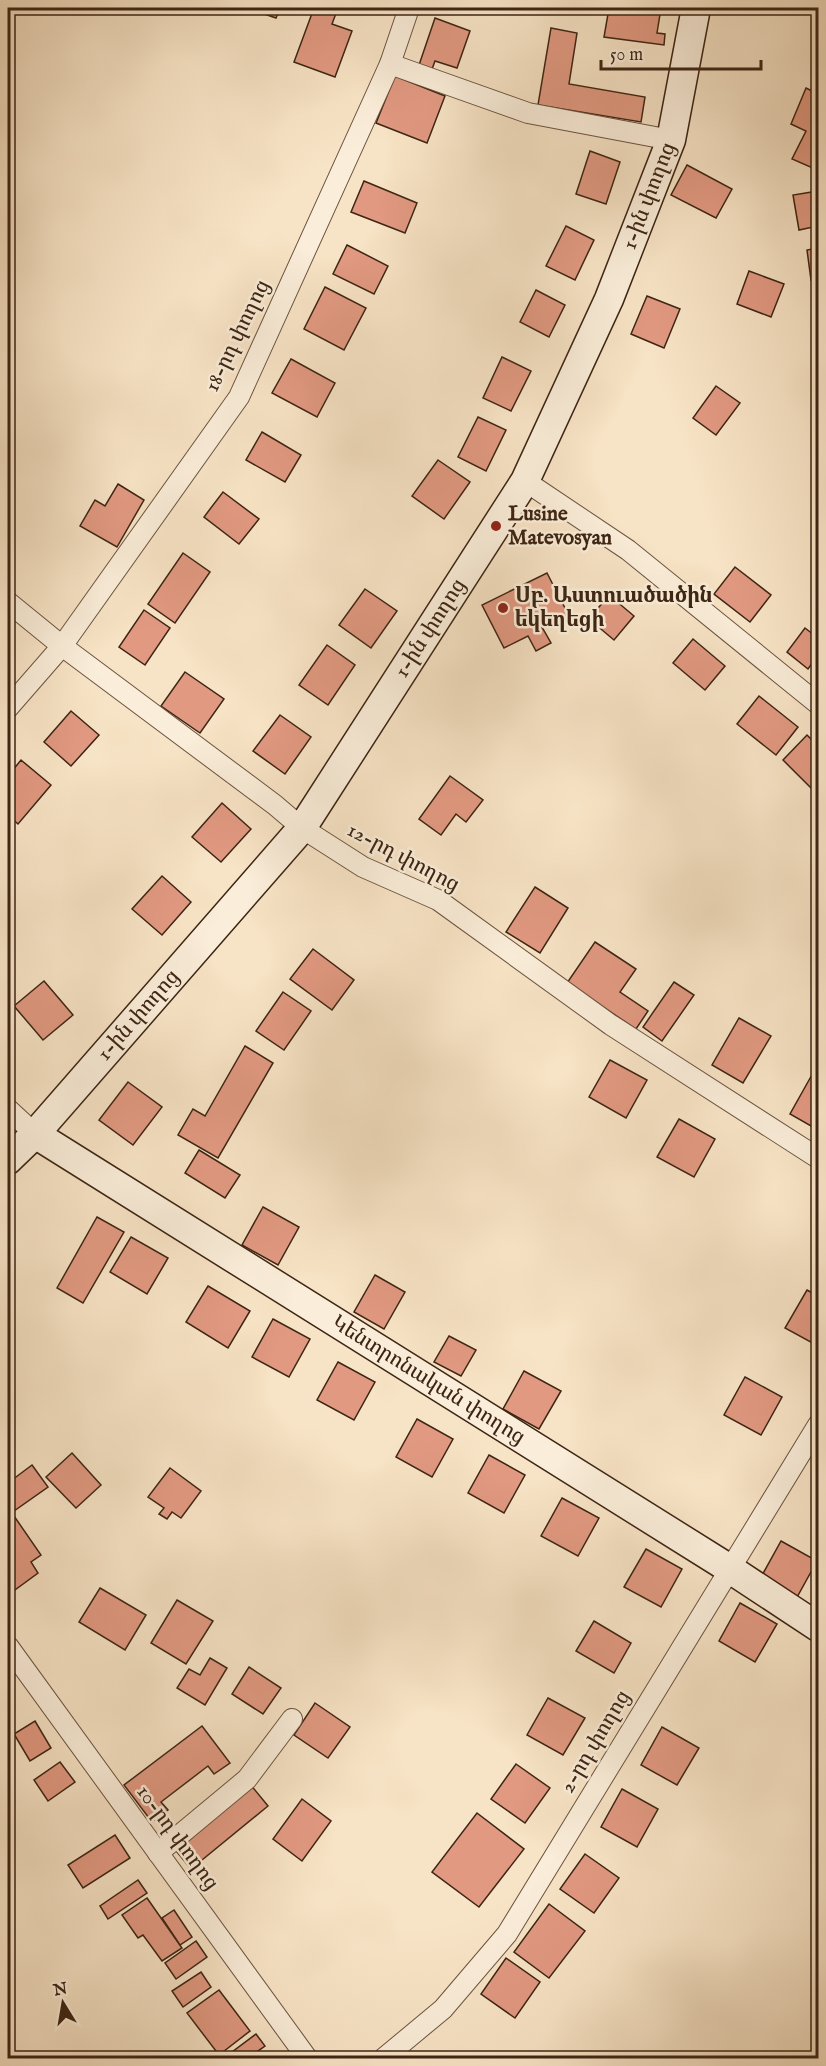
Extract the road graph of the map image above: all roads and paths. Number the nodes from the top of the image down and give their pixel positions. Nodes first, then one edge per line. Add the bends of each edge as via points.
1 (408, 8) edge
2 (696, 8) edge
3 (390, 64) junction
4 (671, 140) junction
5 (525, 481) junction
6 (8, 602) edge
7 (62, 646) junction
8 (819, 704) edge
9 (8, 708) edge
10 (302, 828) junction
11 (8, 1109) edge
12 (35, 1134) junction
13 (819, 1158) edge
14 (8, 1160) edge
15 (819, 1425) edge
16 (730, 1569) junction
17 (819, 1627) edge
18 (8, 1646) edge
19 (292, 1719) dead end
20 (158, 1853) junction
21 (307, 2058) edge
22 (384, 2058) edge

1 - 3 street, 18-րդ փողոց
2 - 4 main road, 1-ին փողոց
3 - 4 street via 528,113
3 - 7 street, 18-րդ փողոց via 239,397
4 - 5 main road, 1-ին փողոց via 609,299
5 - 8 street via 628,549
5 - 10 main road, 1-ին փողոց
6 - 7 street, 12-րդ փողոց
7 - 9 street, 18-րդ փողոց
7 - 10 street, 12-րդ փողոց
10 - 12 main road, 1-ին փողոց
10 - 13 street, 12-րդ փողոց via 363,867 438,900 611,1025
11 - 12 street
12 - 14 main road, 1-ին փողոց
12 - 16 main road, Կենտրոնական փողոց
15 - 16 street, 2-րդ փողոց
16 - 17 main road, Կենտրոնական փողոց
16 - 22 street, 2-րդ փողոց via 507,1934 443,2009
18 - 20 street, 10-րդ փողոց
19 - 20 street via 247,1779
20 - 21 street, 10-րդ փողոց

